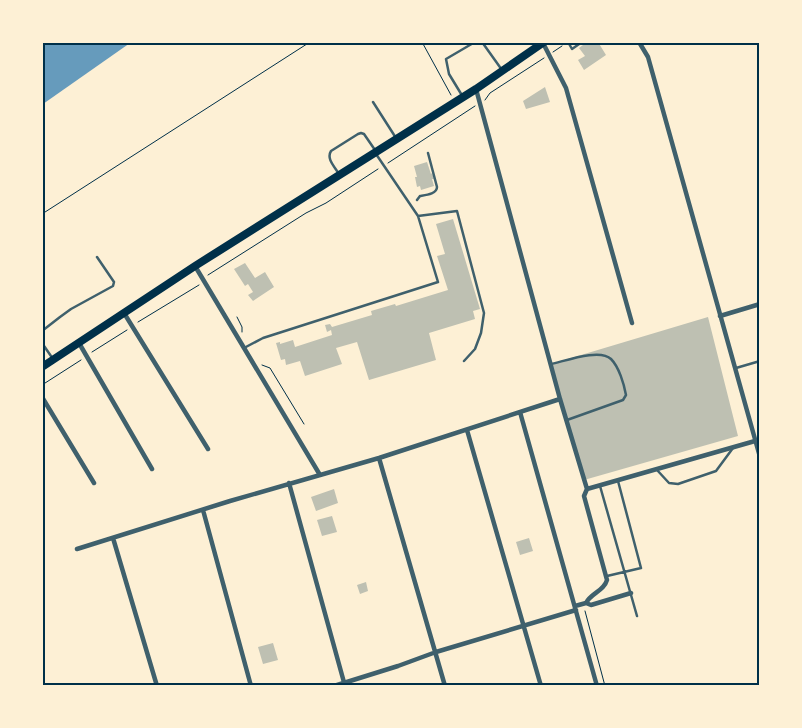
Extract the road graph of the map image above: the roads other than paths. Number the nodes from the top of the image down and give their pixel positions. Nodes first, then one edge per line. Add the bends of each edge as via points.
1 (475, 42) edge
2 (482, 42) edge
3 (568, 42) edge
4 (582, 42) edge
5 (639, 42) edge
6 (543, 43) edge
7 (532, 46) edge
8 (503, 71) junction
9 (476, 90) junction
10 (464, 98) junction
11 (373, 102) dead end
12 (397, 139) junction
13 (376, 152) junction
14 (428, 153) dead end
15 (340, 175) junction
16 (418, 200) dead end
17 (418, 216) junction
18 (97, 256) dead end
19 (195, 266) junction
20 (760, 304) edge
21 (124, 313) junction
22 (720, 316) junction
23 (632, 323) dead end
24 (42, 331) edge
25 (42, 343) edge
26 (79, 343) junction
27 (246, 346) junction
28 (54, 360) junction
29 (760, 361) edge
30 (464, 362) dead end
31 (551, 364) junction
32 (42, 367) edge
33 (735, 369) junction
34 (42, 397) edge
35 (560, 399) junction
36 (520, 412) junction
37 (567, 420) junction
38 (467, 430) junction
39 (755, 442) junction
40 (733, 448) junction
41 (208, 449) dead end
42 (760, 457) edge
43 (379, 458) junction
44 (152, 469) dead end
45 (657, 470) junction
46 (320, 475) junction
47 (618, 481) junction
48 (94, 483) dead end
49 (289, 483) junction
50 (600, 486) junction
51 (587, 489) junction
52 (203, 510) junction
53 (114, 538) junction
54 (77, 549) dead end
55 (624, 572) junction
56 (606, 576) junction
57 (630, 593) junction
58 (586, 603) junction
59 (575, 608) junction
60 (637, 616) dead end
61 (524, 626) junction
62 (436, 652) junction
63 (344, 684) edge
64 (157, 686) edge
65 (251, 686) edge
66 (334, 686) edge
67 (445, 686) edge
68 (541, 686) edge
69 (597, 686) edge

1 - 10 lane via 446,59 449,74
2 - 8 lane
3 - 4 lane via 572,49
5 - 22 street via 648,57
6 - 7 main road
6 - 23 street via 566,88
7 - 8 main road
8 - 9 main road
9 - 10 main road
9 - 31 street
10 - 12 main road
11 - 12 lane
12 - 13 main road
13 - 15 main road
13 - 15 lane via 361,133 331,151 329,158
13 - 17 lane
14 - 16 lane via 437,190 420,196
15 - 19 main road
17 - 27 lane via 438,282
17 - 30 lane via 457,211 484,313 476,349
18 - 24 lane via 114,282 113,286 70,309
19 - 21 main road
19 - 27 street
20 - 22 street
21 - 26 main road
21 - 41 street
22 - 33 street
25 - 28 lane
26 - 28 main road
26 - 44 street
27 - 46 street
28 - 32 main road
29 - 33 lane
31 - 35 street
31 - 37 lane via 604,355 611,359 624,385 626,395 623,400
33 - 39 street
34 - 48 street
35 - 36 street
35 - 37 street
36 - 38 street
36 - 59 street
37 - 51 street
38 - 43 street
38 - 61 street
39 - 40 street
39 - 42 street
40 - 45 street
40 - 45 lane via 716,471 678,484 669,483
43 - 46 street
43 - 62 street
45 - 47 street
46 - 49 street
47 - 50 street
47 - 55 lane via 641,568
49 - 52 street
49 - 63 street
50 - 51 street
50 - 55 lane
51 - 56 street via 584,496
52 - 53 street
52 - 65 street
53 - 54 street
53 - 64 street
55 - 56 lane
55 - 57 lane
56 - 58 street via 606,585
57 - 58 street via 591,605
57 - 60 lane
58 - 59 street
59 - 61 street
59 - 69 street
61 - 62 street
61 - 68 street
62 - 63 street
62 - 67 street
63 - 66 street

